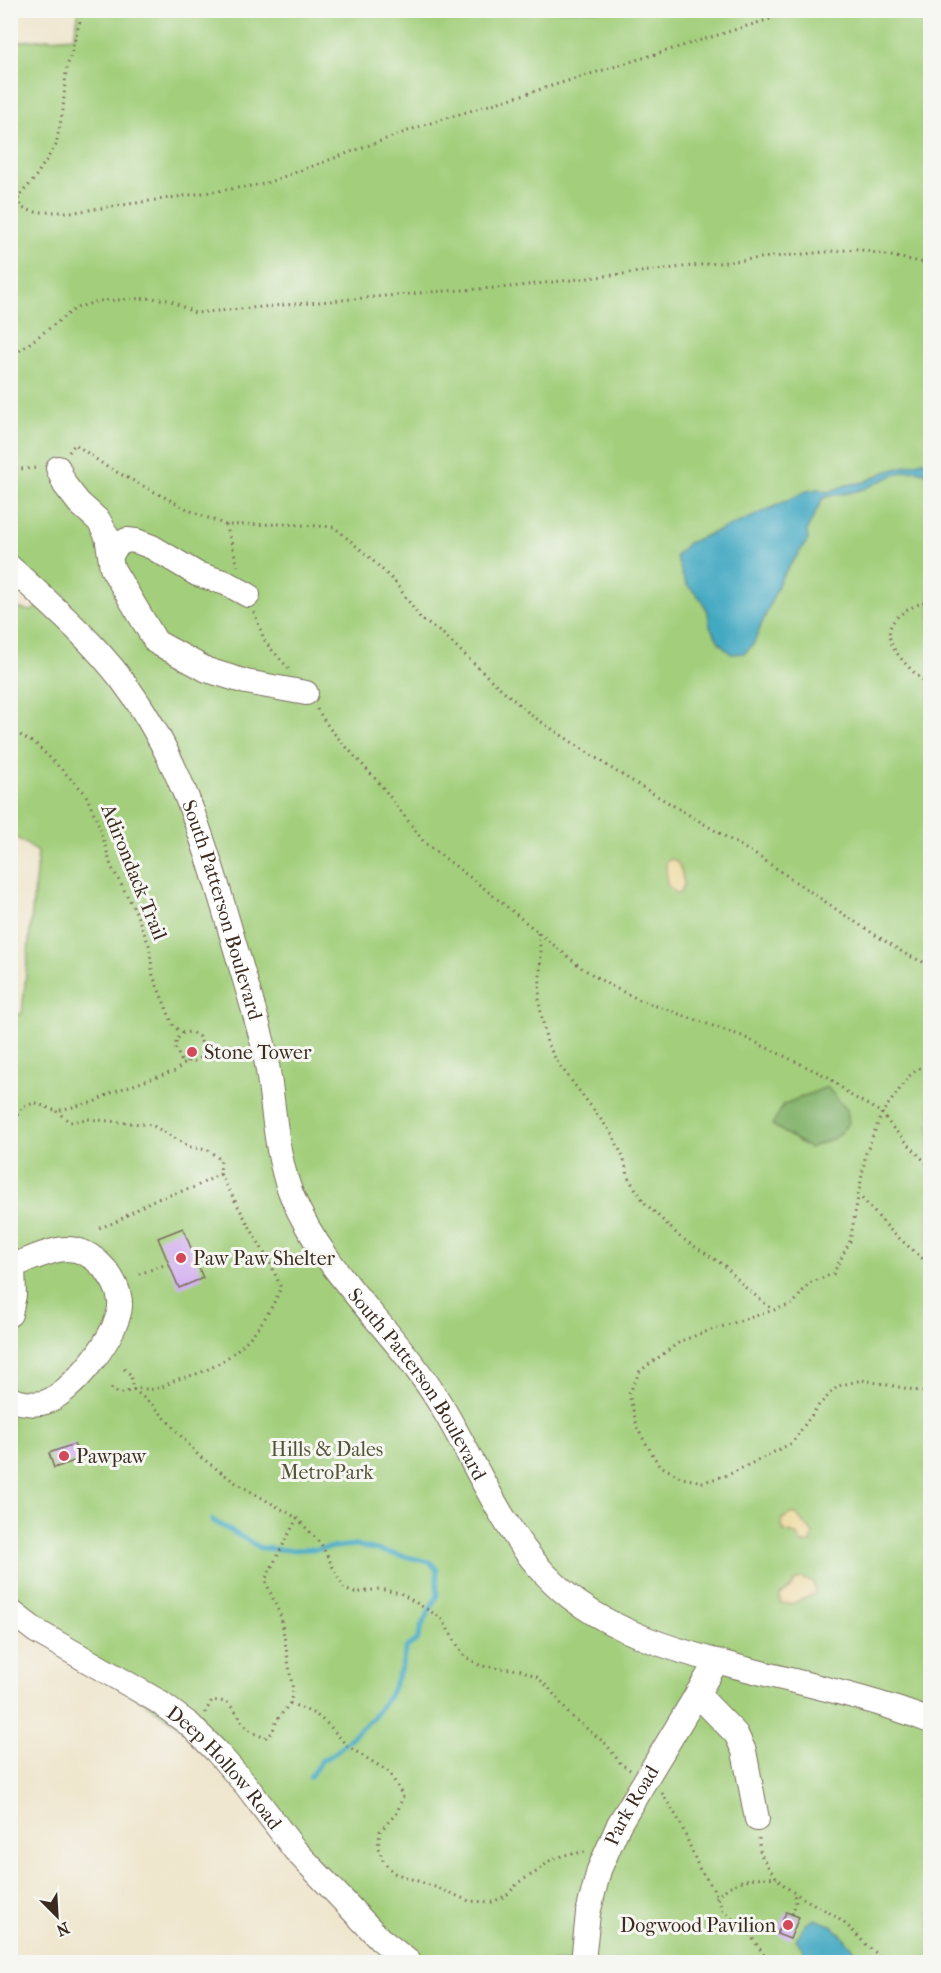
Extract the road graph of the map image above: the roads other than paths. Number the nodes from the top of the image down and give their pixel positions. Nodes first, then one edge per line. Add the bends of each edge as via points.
1 (58, 468) road end
2 (111, 555) junction
3 (10, 567) edge
4 (248, 596) road end
5 (306, 693) road end
6 (12, 1264) edge
7 (10, 1314) edge
8 (10, 1399) edge
9 (10, 1611) edge
10 (717, 1661) junction
11 (697, 1694) junction
12 (930, 1721) edge
13 (757, 1819) road end
14 (409, 1962) edge
15 (583, 1962) edge

1 - 2 street via 65,485 99,521
2 - 4 street via 117,545 136,541
2 - 5 street via 112,568 156,642 207,670
3 - 10 street, South Patterson Boulevard via 100,654 137,701 171,760 209,857 263,1043 282,1162 305,1225 411,1360 439,1402 504,1521 552,1581 576,1602 621,1629
6 - 7 street via 14,1295
6 - 8 street via 64,1249 81,1251 94,1257 106,1270 120,1304 116,1325 97,1355 67,1389 44,1403 24,1405
9 - 14 street, Deep Hollow Road via 62,1647 156,1700 196,1732 246,1785 295,1850 380,1939
10 - 11 street, Park Road
10 - 12 street, South Patterson Boulevard
11 - 13 street via 724,1720 744,1751
11 - 15 street, Park Road via 619,1824 599,1870 588,1913

